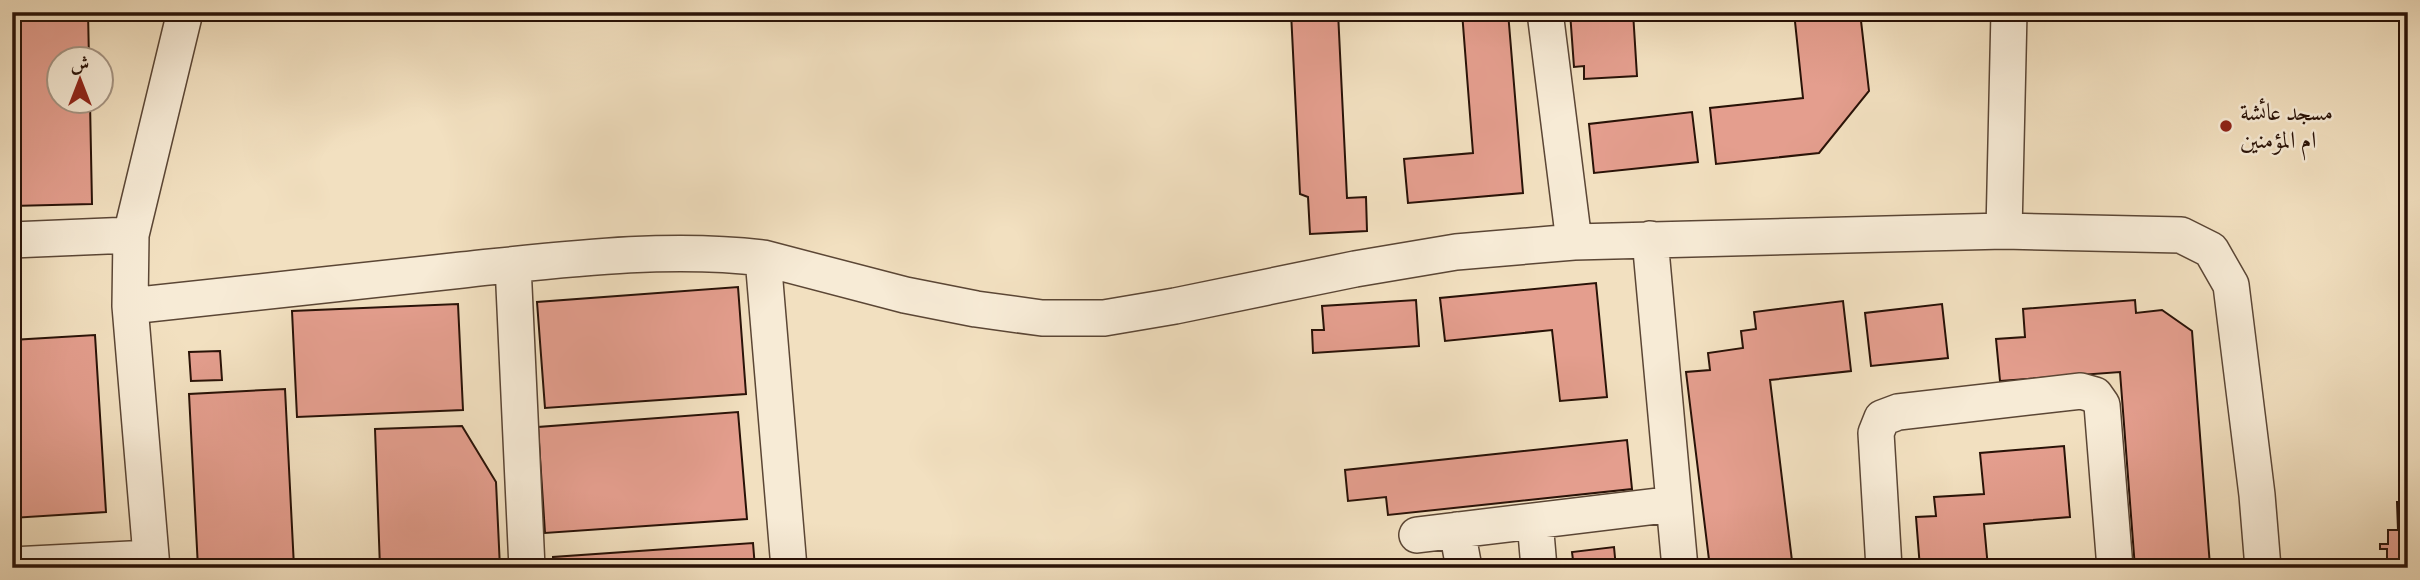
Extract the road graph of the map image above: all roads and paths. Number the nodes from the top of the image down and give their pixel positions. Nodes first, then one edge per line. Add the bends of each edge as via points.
1 (185, 12) edge
2 (1545, 12) edge
3 (2008, 12) edge
4 (2004, 231) junction
5 (131, 235) junction
6 (1650, 239) junction
7 (12, 240) edge
8 (1574, 242) junction
9 (763, 257) junction
10 (513, 265) junction
11 (130, 306) junction
12 (1674, 504) junction
13 (1535, 521) junction
14 (1457, 530) junction
15 (1417, 535) dead end
16 (151, 563) edge
17 (12, 565) edge
18 (527, 568) edge
19 (789, 568) edge
20 (1464, 568) edge
21 (1539, 568) edge
22 (1680, 568) edge
23 (1884, 568) edge
24 (2115, 568) edge
25 (2263, 568) edge

1 - 5 street
2 - 8 street
3 - 4 street
4 - 6 street
4 - 25 street via 2181,235 2211,250 2231,285
5 - 7 street
5 - 11 street
6 - 8 street
6 - 12 street
8 - 9 street via 1456,252 1104,318 1042,318 976,309
9 - 10 street via 685,252
9 - 19 street
10 - 11 street
10 - 18 street
11 - 16 street
12 - 13 street
12 - 22 street
13 - 14 street
13 - 21 street
14 - 15 street
14 - 20 street
16 - 17 street
23 - 24 street via 1876,433 1882,418 1898,412 2081,391 2095,395 2102,405

